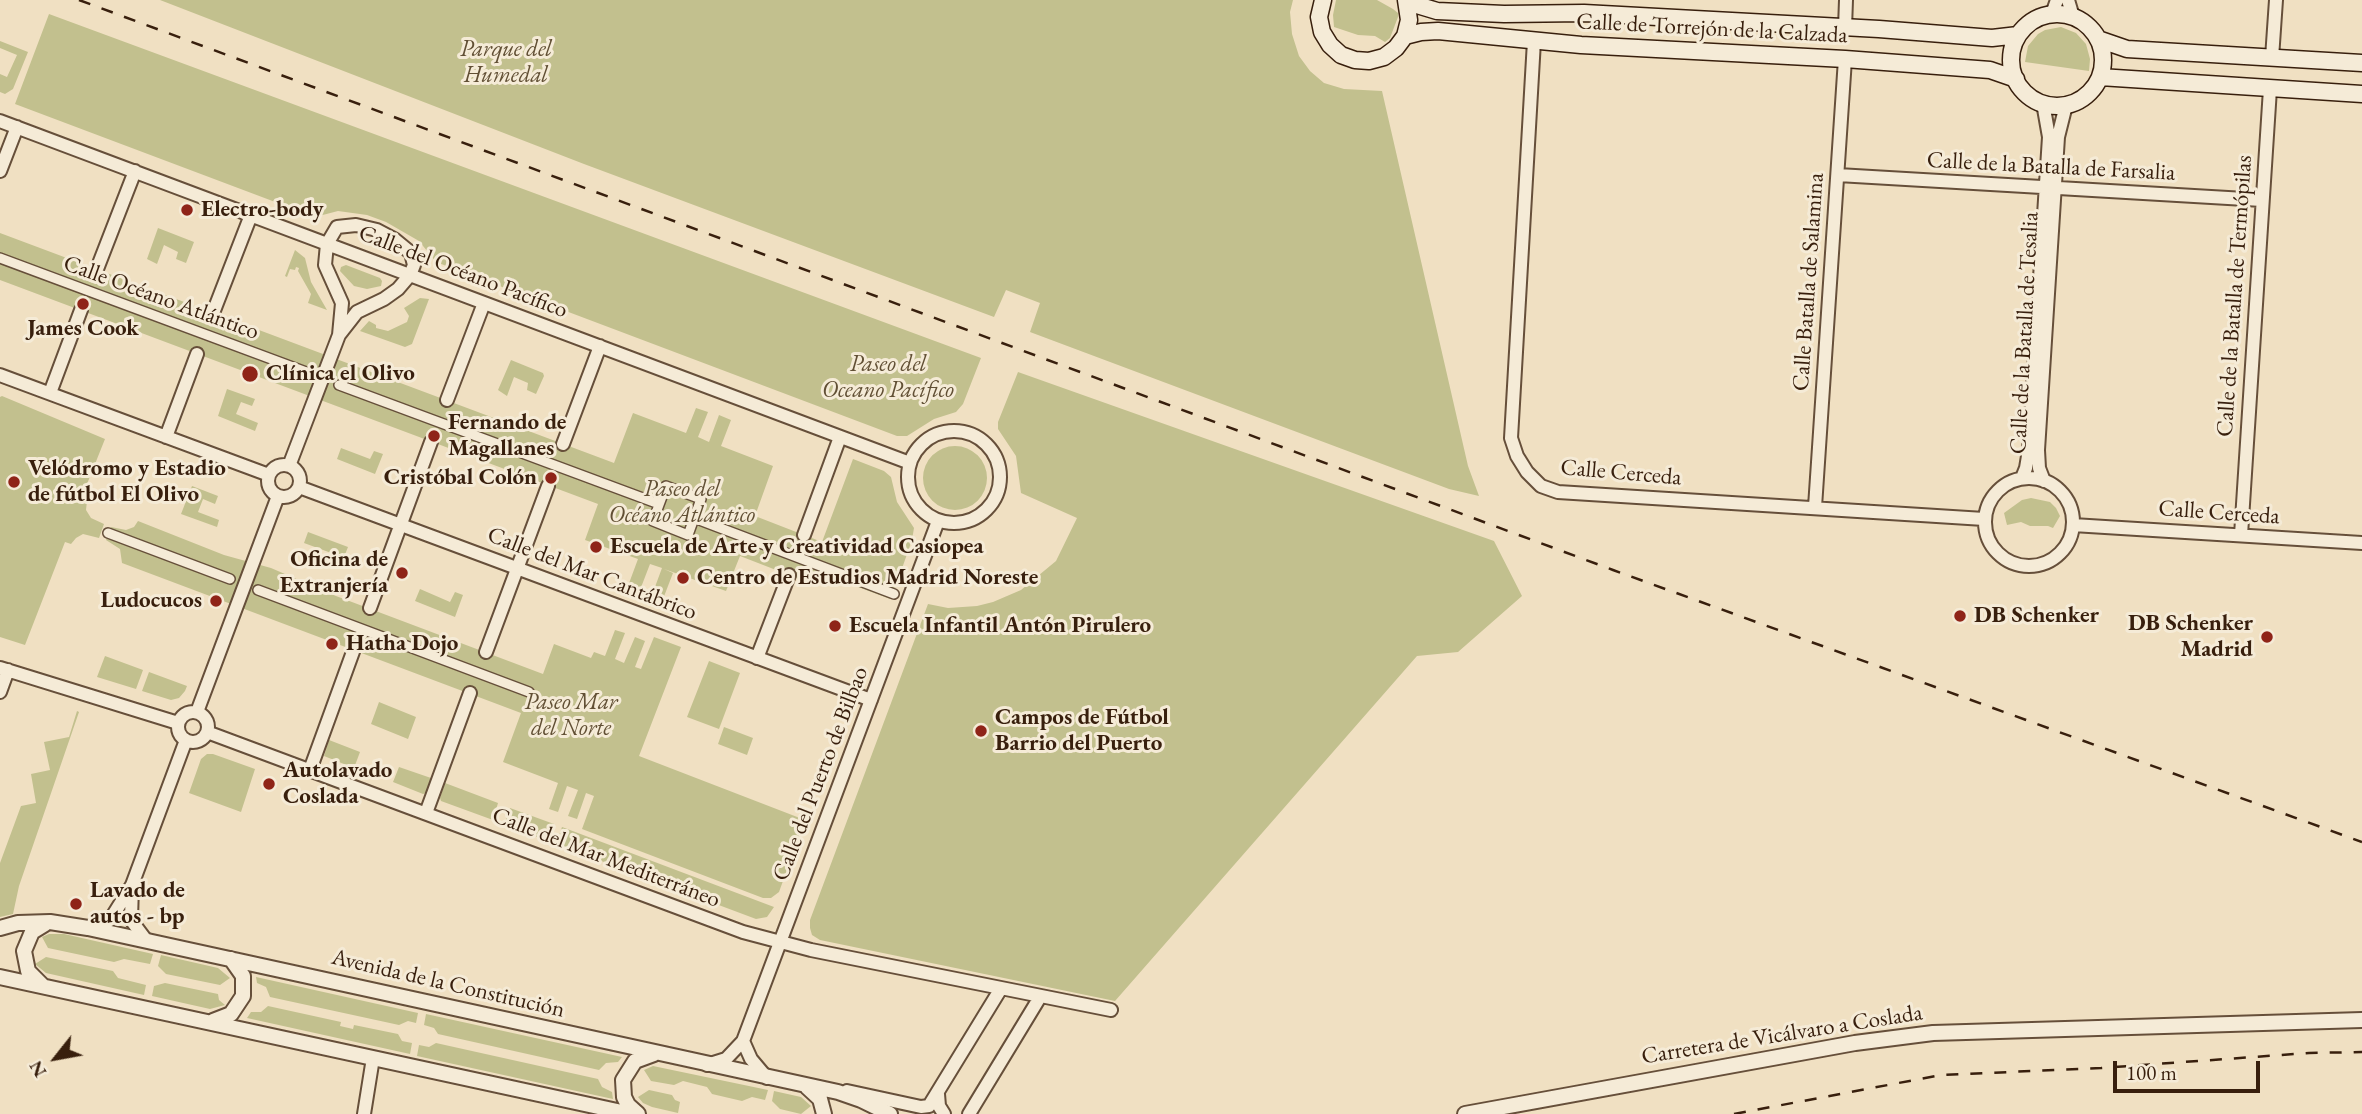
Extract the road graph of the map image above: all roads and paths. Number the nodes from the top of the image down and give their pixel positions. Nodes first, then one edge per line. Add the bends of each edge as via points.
1 (1323, 0) edge
2 (1846, 0) edge
3 (2068, 0) edge
4 (2276, 0) edge
5 (1407, 1) edge
6 (1537, 7) edge
7 (2054, 7) edge
8 (2073, 17) junction
9 (1845, 28) junction
10 (1405, 36) junction
11 (2018, 36) junction
12 (2098, 39) junction
13 (1534, 41) junction
14 (2272, 58) junction
15 (1845, 60) junction
16 (2362, 63) edge
17 (2100, 77) junction
18 (2016, 79) junction
19 (2270, 89) junction
20 (2362, 94) edge
21 (2043, 103) junction
22 (2066, 105) junction
23 (0, 121) edge
24 (17, 127) junction
25 (0, 171) edge
26 (135, 171) junction
27 (1838, 175) junction
28 (2049, 188) junction
29 (2262, 200) junction
30 (251, 215) junction
31 (327, 244) junction
32 (0, 258) edge
33 (97, 270) dead end
34 (411, 275) junction
35 (336, 290) junction
36 (372, 303) junction
37 (484, 303) junction
38 (82, 310) dead end
39 (213, 313) dead end
40 (339, 335) junction
41 (600, 346) junction
42 (197, 354) dead end
43 (309, 373) dead end
44 (0, 375) edge
45 (339, 385) dead end
46 (50, 393) junction
47 (447, 401) dead end
48 (166, 437) junction
49 (840, 437) junction
50 (431, 442) dead end
51 (563, 444) dead end
52 (910, 463) junction
53 (289, 466) junction
54 (269, 475) junction
55 (2022, 478) junction
56 (2044, 481) junction
57 (548, 486) dead end
58 (299, 487) junction
59 (278, 496) junction
60 (659, 504) junction
61 (1815, 507) junction
62 (694, 518) junction
63 (1984, 519) junction
64 (938, 521) junction
65 (401, 525) junction
66 (2073, 525) junction
67 (108, 533) dead end
68 (804, 535) dead end
69 (2241, 535) junction
70 (2362, 543) edge
71 (517, 568) junction
72 (789, 575) dead end
73 (230, 579) dead end
74 (258, 590) dead end
75 (894, 594) dead end
76 (370, 608) dead end
77 (354, 649) dead end
78 (486, 652) dead end
79 (757, 658) junction
80 (4, 669) edge
81 (0, 692) edge
82 (529, 692) dead end
83 (470, 693) dead end
84 (871, 700) junction
85 (197, 712) junction
86 (178, 723) junction
87 (207, 732) junction
88 (186, 740) junction
89 (310, 770) junction
90 (426, 813) junction
91 (132, 885) junction
92 (50, 922) junction
93 (0, 928) edge
94 (88, 928) junction
95 (146, 940) junction
96 (780, 942) junction
97 (231, 959) junction
98 (0, 977) edge
99 (43, 986) junction
100 (1000, 990) junction
101 (1040, 997) junction
102 (1111, 1010) dead end
103 (2362, 1020) edge
104 (211, 1021) junction
105 (743, 1041) junction
106 (656, 1053) junction
107 (373, 1058) junction
108 (707, 1065) junction
109 (767, 1078) junction
110 (806, 1086) junction
111 (838, 1092) junction
112 (938, 1094) junction
113 (364, 1114) edge
114 (631, 1114) edge
115 (638, 1114) edge
116 (824, 1114) edge
117 (890, 1114) edge
118 (944, 1114) edge
119 (969, 1114) edge
120 (1465, 1114) edge

1 - 10 main road via 1322,32 1341,54 1370,61 1384,57
2 - 9 street
3 - 8 street
4 - 14 street
5 - 6 main road, Calle de Torrejón de la Calzada via 1437,11
5 - 10 main road
6 - 9 main road, Calle de Torrejón de la Calzada
7 - 8 main road
7 - 11 main road
8 - 12 main road
9 - 11 main road, Calle de Torrejón de la Calzada
10 - 13 main road, Calle de Torrejón de la Calzada via 1438,31
11 - 18 main road via 2012,52
12 - 14 main road via 2127,49
12 - 17 main road via 2103,54
13 - 15 main road, Calle de Torrejón de la Calzada
13 - 61 street, Calle Cerceda via 1511,438 1517,456 1541,486 1558,492
14 - 16 main road
15 - 18 main road, Calle de Torrejón de la Calzada via 1990,69
15 - 27 street, Calle Batalla de Salamina
17 - 19 main road
17 - 22 main road via 2086,95
18 - 21 main road via 2027,94
19 - 20 main road
19 - 29 street, Calle de la Batalla de Termópilas
21 - 22 main road
21 - 28 street, Calle de la Batalla de Tesalia via 2049,136
22 - 28 street, Calle de la Batalla de Tesalia
23 - 24 street, Calle del Océano Pacífico
24 - 25 street
24 - 26 street, Calle del Océano Pacífico
26 - 30 street, Calle del Océano Pacífico
26 - 33 street
27 - 28 street, Calle de la Batalla de Farsalia
27 - 61 street, Calle Batalla de Salamina
28 - 29 street, Calle de la Batalla de Farsalia
28 - 55 street, Calle de la Batalla de Tesalia via 2029,450
28 - 56 street, Calle de la Batalla de Tesalia via 2038,450
29 - 69 street, Calle de la Batalla de Termópilas
30 - 31 street, Calle del Océano Pacífico
30 - 39 street
31 - 34 street, Calle del Océano Pacífico
31 - 34 street via 342,225 377,230 411,253
31 - 35 street via 325,265
32 - 43 street, Calle Océano Atlántico
34 - 36 street via 392,294
34 - 37 street, Calle del Océano Pacífico
35 - 36 street via 353,300
35 - 40 street via 342,307
36 - 40 street via 354,314
37 - 41 street, Calle del Océano Pacífico
37 - 47 street
38 - 46 street
40 - 53 street
41 - 49 street, Calle del Océano Pacífico
41 - 51 street
42 - 48 street
44 - 46 street
45 - 60 street
46 - 48 street
48 - 54 street
49 - 52 street, Calle del Océano Pacífico
49 - 68 street
50 - 65 street
52 - 64 street via 908,481 913,497
52 - 64 street via 921,445 949,431 970,434 994,453 1000,484 988,509 965,523
53 - 54 street via 279,466
53 - 58 street via 297,472
54 - 59 street via 270,490
55 - 56 street
55 - 63 street via 1996,492
56 - 66 street via 2066,498
57 - 71 street
58 - 59 street via 293,495
58 - 65 street, Calle del Mar Cantábrico
59 - 85 street
60 - 62 street via 653,521 670,528 688,535
60 - 62 street via 666,486 701,499
61 - 63 street, Calle Cerceda
62 - 75 street
63 - 66 street via 1987,537 1997,553 2021,566 2040,565 2056,557 2068,543
64 - 84 street, Calle del Puerto de Bilbao
65 - 71 street, Calle del Mar Cantábrico
65 - 76 street
66 - 69 street, Calle Cerceda
67 - 73 street
69 - 70 street, Calle Cerceda
71 - 78 street
71 - 79 street, Calle del Mar Cantábrico
72 - 79 street
74 - 82 street
77 - 89 street
79 - 84 street, Calle del Mar Cantábrico
80 - 81 street
80 - 86 street
83 - 90 street
84 - 96 street, Calle del Puerto de Bilbao
85 - 86 street via 187,712
85 - 87 street via 205,718
86 - 88 street
87 - 88 street via 196,741
87 - 89 street, Calle del Mar Mediterráneo
88 - 91 street
89 - 90 street, Calle del Mar Mediterráneo
90 - 96 street, Calle del Mar Mediterráneo
91 - 94 street via 110,920
91 - 95 street via 131,920
92 - 93 street, Avenida de la Constitución
92 - 94 street, Avenida de la Constitución
92 - 99 street via 32,932 24,951 28,971
94 - 95 street, Avenida de la Constitución
95 - 97 street, Avenida de la Constitución
96 - 100 street, Calle del Mar Mediterráneo
96 - 105 street, Calle del Puerto de Bilbao
97 - 104 street via 243,976 243,996 231,1014
97 - 106 street, Avenida de la Constitución
98 - 99 street
99 - 104 street
100 - 101 street, Calle del Mar Mediterráneo
100 - 112 street
101 - 102 street, Calle del Mar Mediterráneo
101 - 119 street
103 - 120 street, Carretera de Vicálvaro a Coslada via 1933,1033
104 - 107 street
105 - 108 street via 726,1059
105 - 109 street
106 - 108 street, Avenida de la Constitución
106 - 115 street via 635,1061 625,1073 624,1097
107 - 113 street
107 - 114 street
108 - 109 street, Avenida de la Constitución
109 - 110 street, Avenida de la Constitución
110 - 111 street, Avenida de la Constitución
110 - 116 street via 820,1099
111 - 112 street via 925,1107
111 - 117 street, Avenida de la Constitución
112 - 118 street

